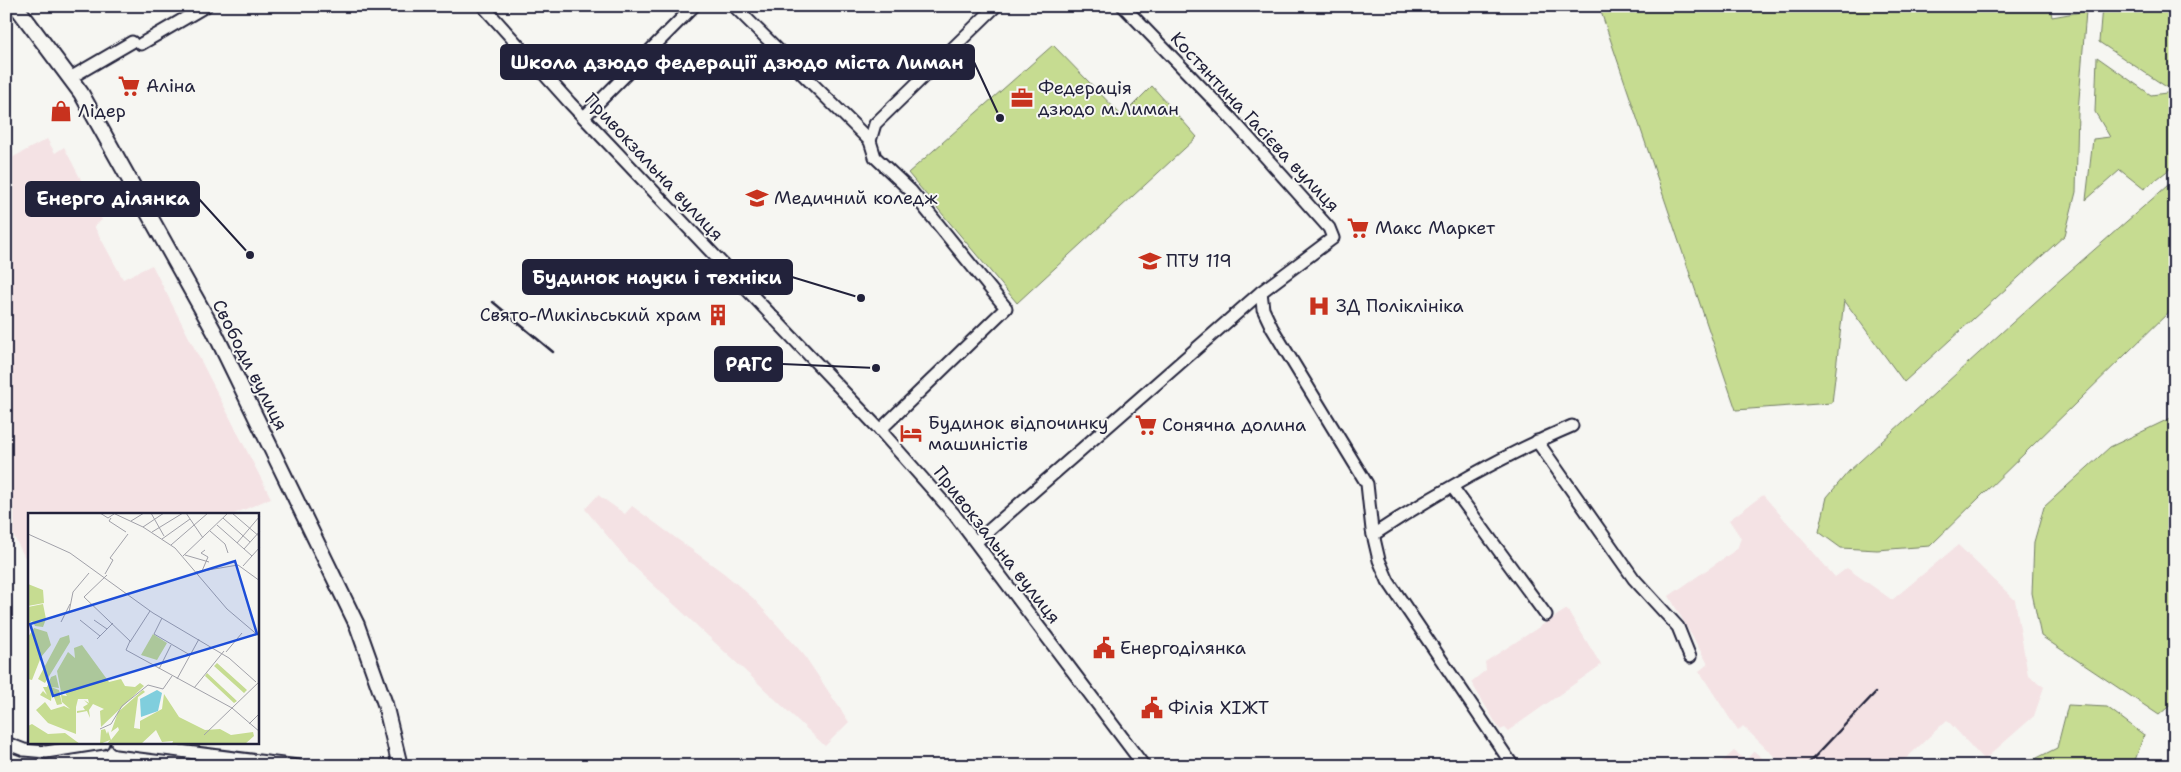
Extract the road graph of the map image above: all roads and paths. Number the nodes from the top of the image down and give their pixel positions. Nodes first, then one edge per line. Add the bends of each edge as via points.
1 (16, 6) edge
2 (206, 6) edge
3 (483, 6) edge
4 (694, 6) edge
5 (734, 6) edge
6 (996, 6) edge
7 (1123, 6) edge
8 (70, 78) junction
9 (584, 117) junction
10 (870, 141) junction
11 (1261, 292) junction
12 (1572, 426) dead end
13 (880, 430) junction
14 (1538, 441) junction
15 (1453, 488) junction
16 (1373, 535) junction
17 (977, 541) junction
18 (1546, 615) dead end
19 (1690, 657) dead end
20 (6, 742) edge
21 (97, 744) edge
22 (126, 744) edge
23 (298, 766) edge
24 (400, 766) edge
25 (1144, 766) edge
26 (1513, 766) edge

1 - 8 main road, Свободи вулиця
2 - 8 street
3 - 9 street, Привокзальна вулиця
4 - 9 street
5 - 10 street
6 - 10 street via 875,124
7 - 11 street, Костянтина Гасієва вулиця via 1229,116 1329,228 1333,238
8 - 24 main road, Свободи вулиця via 214,331 357,625 385,704
9 - 13 street, Привокзальна вулиця
10 - 13 street via 875,157 911,191 1006,308
11 - 16 street via 1263,309 1272,328 1367,484
11 - 17 street
12 - 14 street
13 - 17 street, Привокзальна вулиця
14 - 15 street
14 - 19 street via 1634,579 1678,627
15 - 16 street
15 - 18 street
16 - 26 street via 1388,581
17 - 25 street, Привокзальна вулиця
20 - 21 street via 24,750 46,752
22 - 23 street

